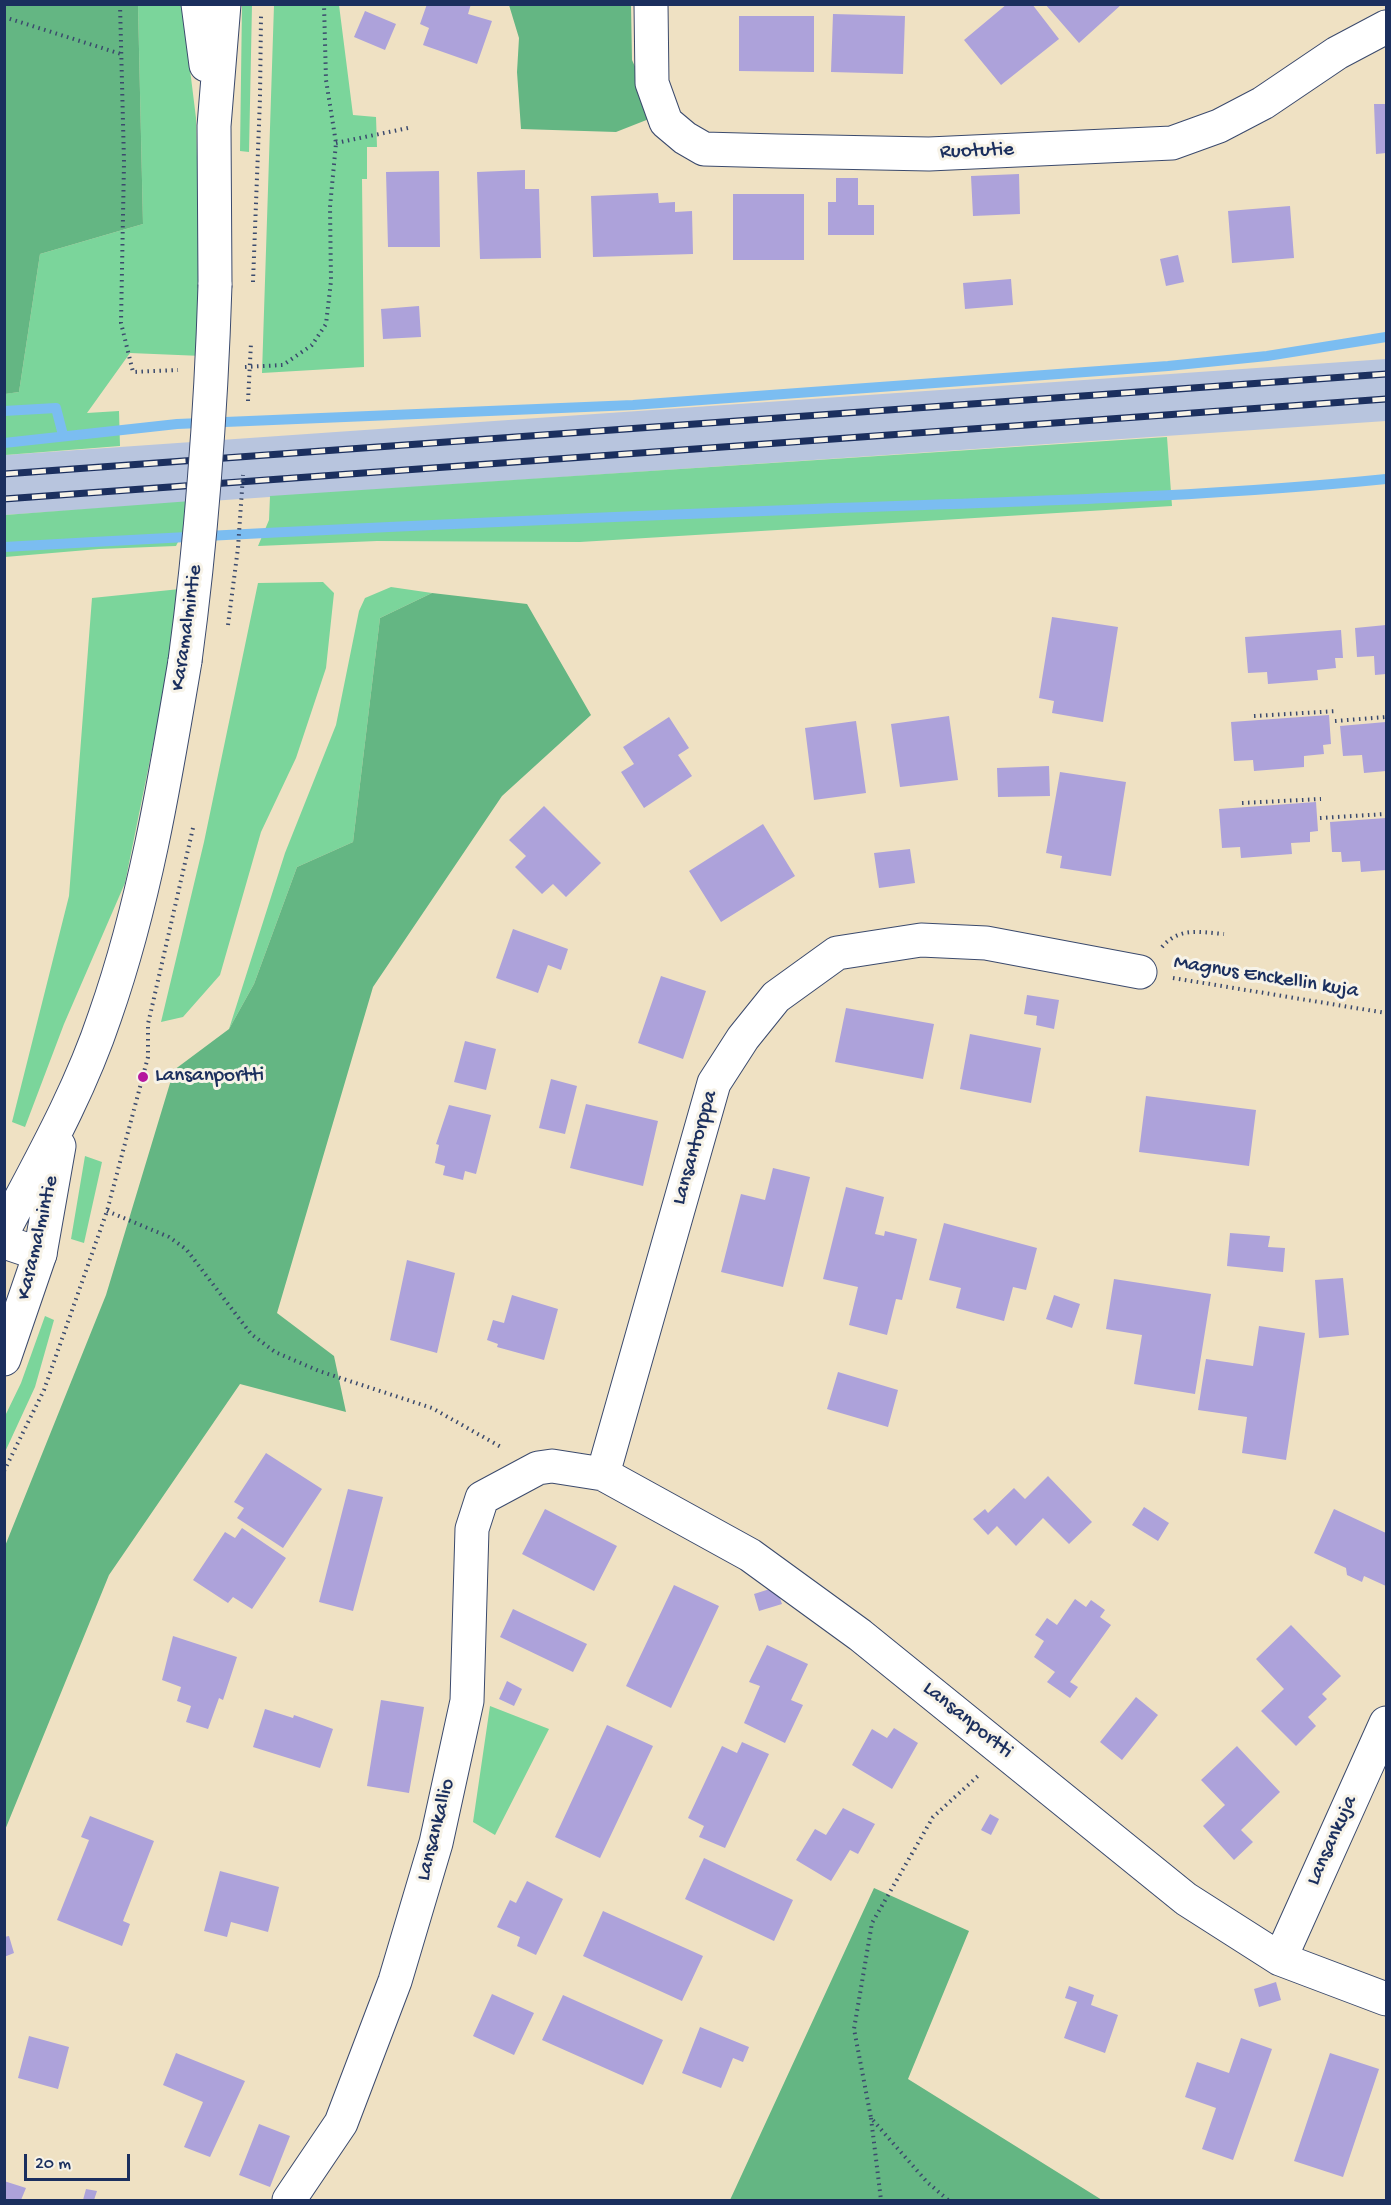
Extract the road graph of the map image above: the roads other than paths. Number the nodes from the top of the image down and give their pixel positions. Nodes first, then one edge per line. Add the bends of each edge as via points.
1 (198, 4) edge
2 (224, 4) edge
3 (651, 4) edge
4 (1386, 27) edge
5 (214, 126) junction
6 (1140, 972) road end
7 (65, 1114) junction
8 (4, 1230) edge
9 (4, 1242) edge
10 (40, 1254) junction
11 (4, 1359) edge
12 (538, 1468) joint
13 (603, 1474) junction
14 (1386, 1723) edge
15 (1280, 1959) junction
16 (1386, 1999) edge
17 (290, 2200) edge

1 - 5 street, Karamalmintie
2 - 5 street, Karamalmintie
3 - 4 street, Ruotutie via 652,83 666,122 704,149 929,154 1172,143 1219,126 1263,103 1337,53
5 - 7 street, Karamalmintie, bridge via 215,285 208,457 185,661 136,910 105,1018
6 - 13 street, Lansantorppa via 986,943 921,940 837,953 776,997 714,1083
7 - 8 street, Karamalmintie
7 - 10 street, Karamalmintie
9 - 10 street
10 - 11 street, Karamalmintie
12 - 13 street, Lansanportti via 552,1466
12 - 17 street, Lansankallio via 482,1498 472,1529 467,1701 436,1843 396,1981 341,2123
13 - 15 street, Lansanportti via 750,1555 860,1635 1186,1899
14 - 15 street, Lansankuja
15 - 16 street, Lansanportti

